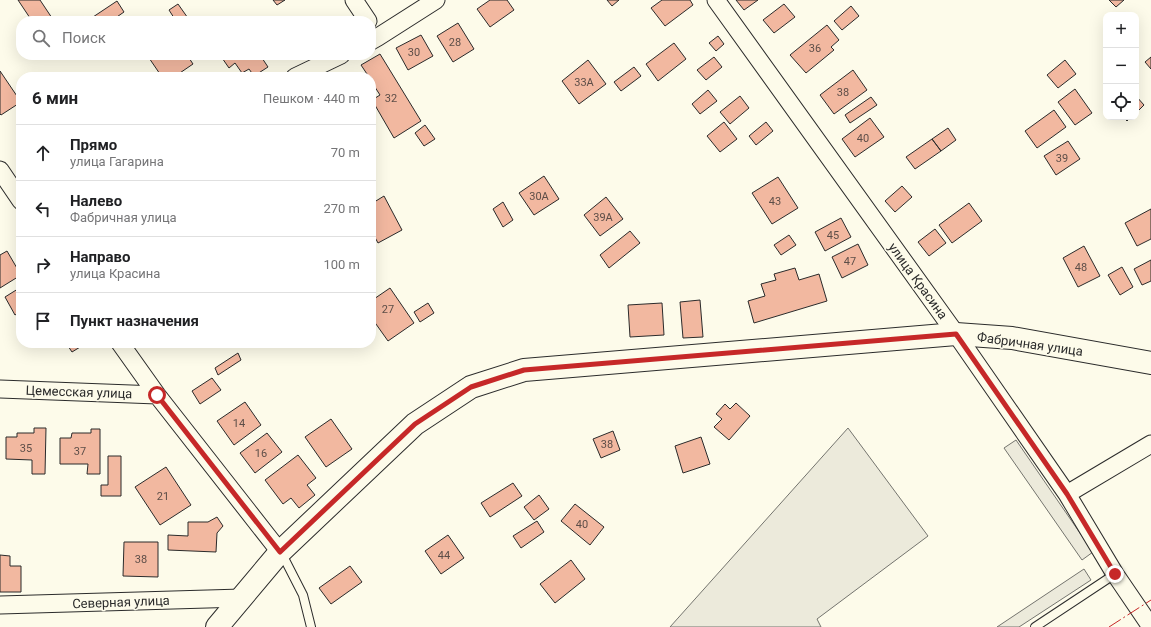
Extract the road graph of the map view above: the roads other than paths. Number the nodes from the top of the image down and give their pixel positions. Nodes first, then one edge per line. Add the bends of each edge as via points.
1 (354, 0) edge
2 (436, 0) edge
3 (716, 0) edge
4 (365, 16) edge
5 (376, 34) edge
6 (331, 60) edge
7 (305, 72) edge
8 (0, 170) edge
9 (16, 194) edge
10 (956, 334) junction
11 (124, 348) edge
12 (1151, 363) edge
13 (0, 389) edge
14 (157, 395) junction
15 (1151, 444) edge
16 (1067, 494) junction
17 (280, 552) junction
18 (1115, 574) junction
19 (242, 598) junction
20 (0, 605) edge
21 (1150, 625) edge
22 (217, 627) edge
23 (311, 627) edge
24 (1035, 627) edge

1 - 4 street
2 - 5 street
3 - 10 street, улица Красина
6 - 7 street
8 - 9 street
10 - 12 street, Фабричная улица via 1012,338
10 - 16 street, улица Красина
10 - 17 street, Фабричная улица via 516,372 471,387 415,424
11 - 14 street
13 - 14 street, Цемесская улица
14 - 17 street
15 - 16 street
16 - 18 street, улица Красина
17 - 19 street, Фабричная улица
17 - 23 lane via 303,595
18 - 21 street, улица Красина
18 - 24 lane
19 - 20 street, Северная улица
19 - 22 street, Фабричная улица

